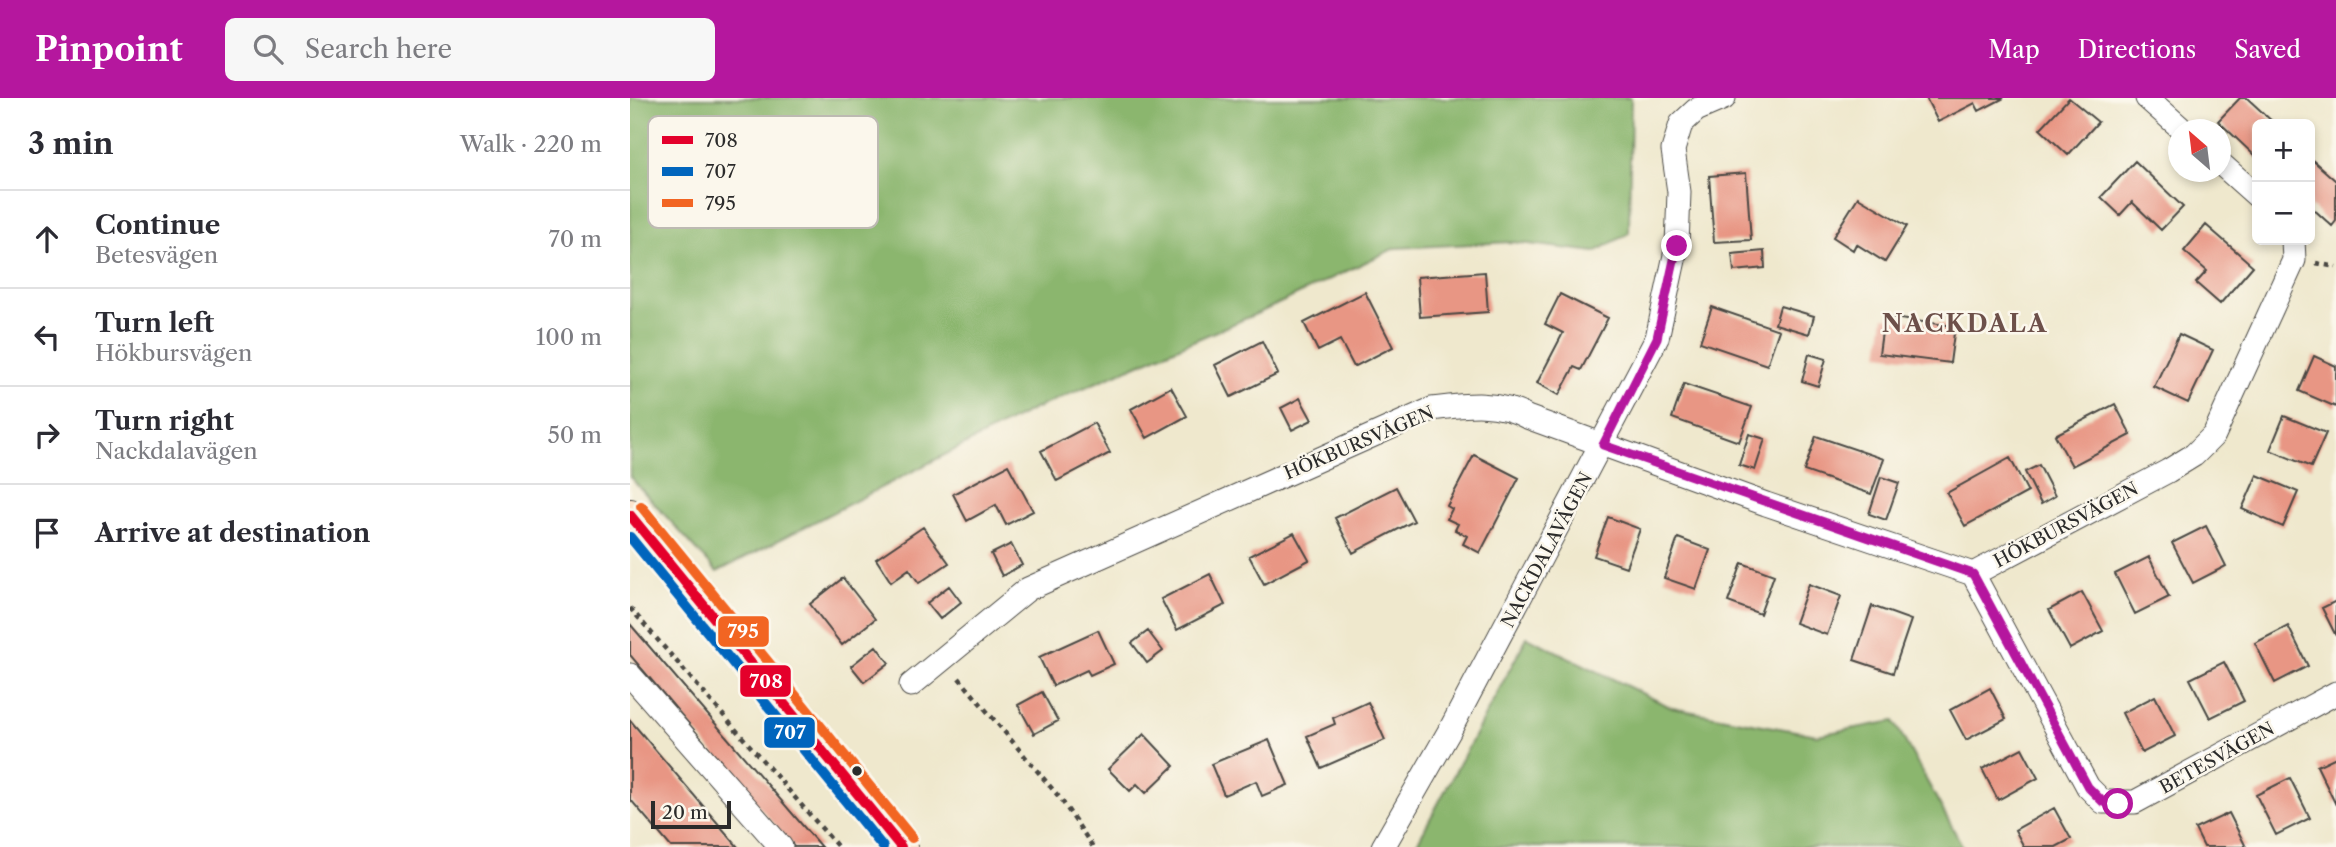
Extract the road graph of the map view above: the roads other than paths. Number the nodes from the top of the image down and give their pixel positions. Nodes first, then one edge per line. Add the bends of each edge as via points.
1 (1724, 98) edge
2 (2147, 98) edge
3 (2171, 119) edge
4 (2231, 172) edge
5 (2252, 191) edge
6 (2293, 245) edge
7 (1603, 445) junction
8 (630, 515) edge
9 (1973, 574) junction
10 (630, 675) edge
11 (911, 685) dead end
12 (2336, 693) edge
13 (781, 847) edge
14 (901, 847) edge
15 (1383, 847) edge

1 - 7 street, NACKDALAVÄGEN via 1696,110 1681,124 1674,150 1679,192 1677,246 1657,338
2 - 3 street
4 - 5 street
6 - 9 street, HÖKBURSVÄGEN via 2294,260 2214,435 2168,471
7 - 9 street, HÖKBURSVÄGEN
7 - 11 street, HÖKBURSVÄGEN via 1512,409 1486,405 1432,409 1028,589
7 - 15 street, NACKDALAVÄGEN
8 - 14 main road
9 - 12 street, BETESVÄGEN via 2088,787 2103,802 2135,802
10 - 13 street

